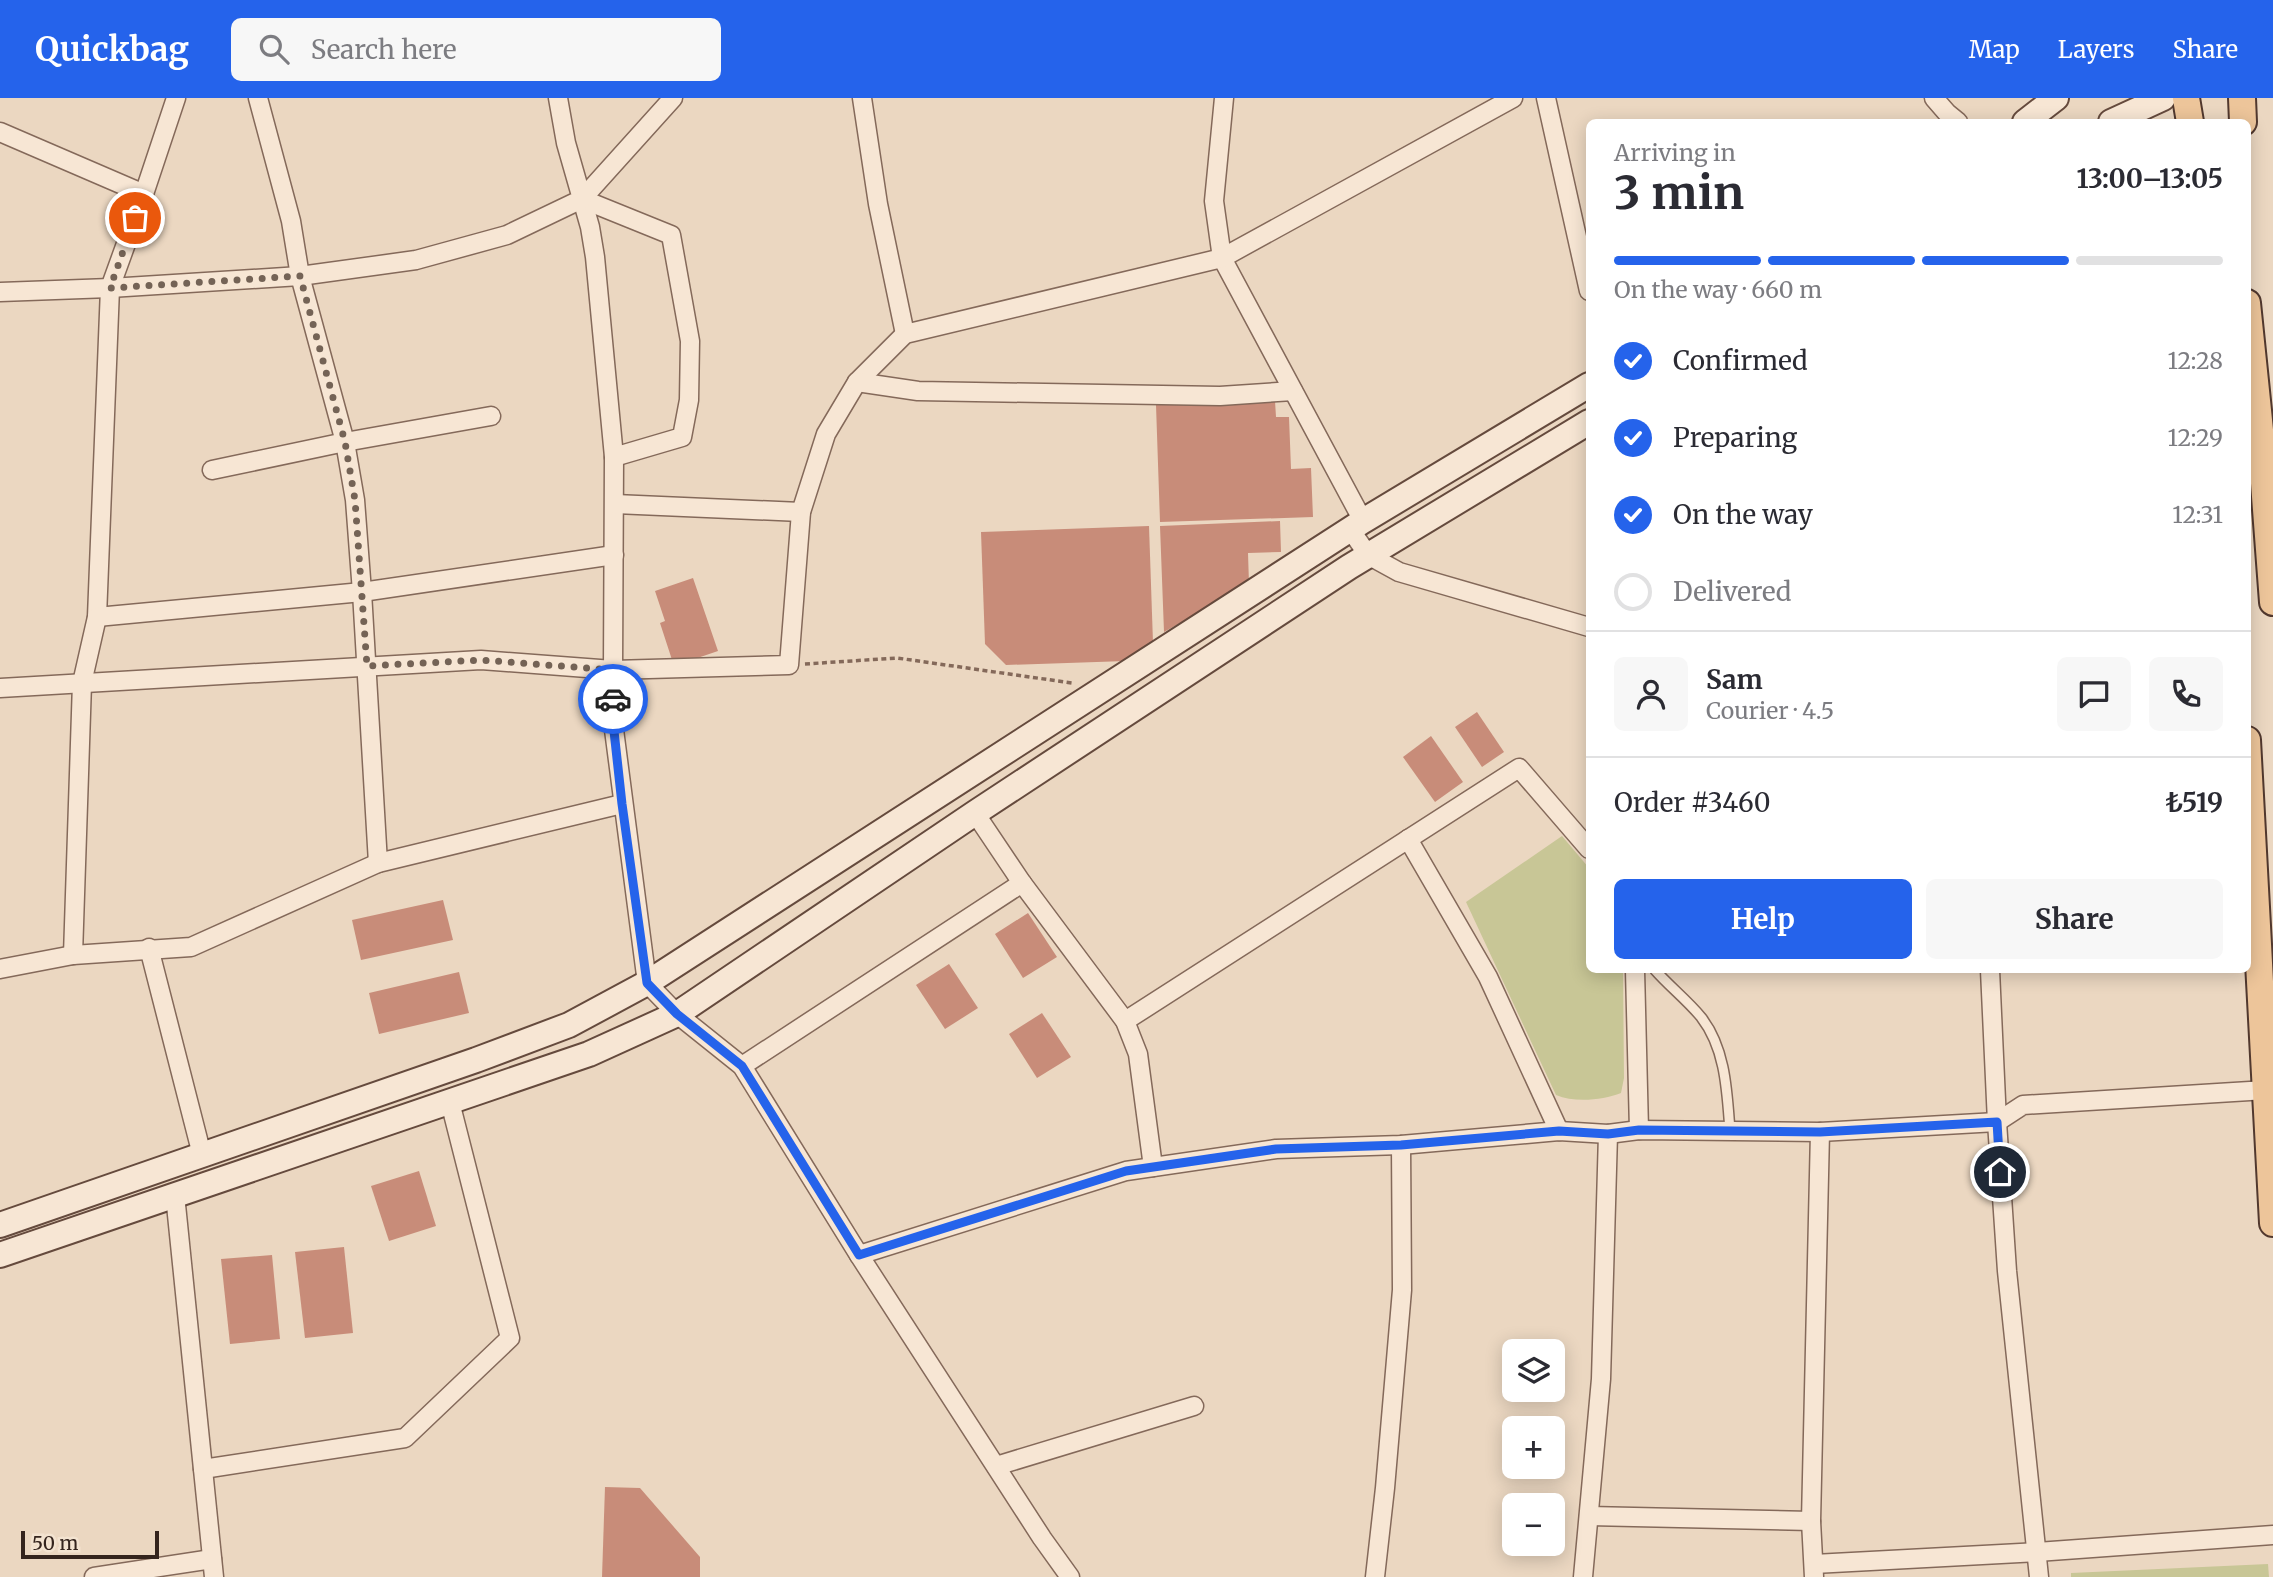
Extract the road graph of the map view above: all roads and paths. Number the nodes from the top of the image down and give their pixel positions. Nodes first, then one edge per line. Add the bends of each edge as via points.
1 (176, 98) edge
2 (258, 98) edge
3 (558, 98) edge
4 (673, 98) edge
5 (862, 98) edge
6 (1224, 98) edge
7 (1513, 98) edge
8 (1546, 98) edge
9 (1934, 98) edge
10 (2056, 98) edge
11 (2163, 98) edge
12 (2186, 98) edge
13 (2242, 98) edge
14 (1954, 119) edge
15 (2029, 119) edge
16 (2118, 119) edge
17 (2190, 119) edge
18 (2243, 119) edge
19 (0, 132) edge
20 (144, 194) junction
21 (582, 199) junction
22 (1222, 258) junction
23 (300, 276) junction
24 (1586, 278) edge
25 (110, 288) junction
26 (0, 292) edge
27 (2251, 328) edge
28 (905, 334) junction
29 (857, 382) junction
30 (1586, 387) edge
31 (1293, 391) junction
32 (491, 416) dead end
33 (1586, 424) edge
34 (2267, 429) edge
35 (345, 442) junction
36 (614, 457) junction
37 (212, 470) dead end
38 (615, 504) junction
39 (801, 512) junction
40 (1356, 525) junction
41 (614, 555) junction
42 (1368, 555) junction
43 (362, 592) junction
44 (2273, 602) edge
45 (97, 617) junction
46 (1586, 626) edge
47 (789, 664) junction
48 (367, 666) junction
49 (613, 670) junction
50 (82, 683) junction
51 (1106, 687) junction
52 (0, 688) edge
53 (622, 804) junction
54 (975, 813) junction
55 (2251, 814) edge
56 (1586, 824) edge
57 (1569, 826) junction
58 (1408, 839) junction
59 (1586, 846) edge
60 (377, 863) junction
61 (1022, 883) junction
62 (149, 948) junction
63 (73, 955) junction
64 (0, 969) edge
65 (1635, 973) edge
66 (1659, 973) edge
67 (1990, 973) edge
68 (647, 983) junction
69 (677, 1014) junction
70 (1125, 1021) junction
71 (742, 1066) junction
72 (2266, 1090) junction
73 (450, 1102) junction
74 (1997, 1122) junction
75 (1639, 1130) junction
76 (1559, 1131) junction
77 (1730, 1131) junction
78 (1820, 1132) junction
79 (1608, 1134) junction
80 (1401, 1145) junction
81 (202, 1155) junction
82 (1153, 1167) junction
83 (176, 1195) junction
84 (2273, 1223) edge
85 (0, 1225) edge
86 (0, 1255) edge
87 (859, 1255) junction
88 (1194, 1406) dead end
89 (996, 1466) junction
90 (203, 1469) junction
91 (1589, 1516) junction
92 (1811, 1521) junction
93 (2273, 1535) edge
94 (2037, 1552) junction
95 (212, 1559) junction
96 (1814, 1571) edge
97 (94, 1577) edge
98 (214, 1577) edge
99 (1070, 1577) edge
100 (1375, 1577) edge
101 (1583, 1577) edge
102 (2039, 1577) edge

1 - 20 street
2 - 23 street via 291,221
3 - 21 street
4 - 21 street
5 - 28 street
6 - 22 street via 1214,201
7 - 22 street
8 - 24 street
9 - 14 street
10 - 15 main road
11 - 16 main road
12 - 17 main road
13 - 18 main road
19 - 20 street
20 - 25 street
21 - 23 street via 508,235 416,260
21 - 36 street via 595,257
21 - 36 street via 671,235 690,341 689,400 682,438
22 - 28 street
22 - 31 street
23 - 25 street
23 - 35 street
25 - 26 street
25 - 45 street
27 - 34 main road
28 - 29 street
29 - 31 street via 918,391 1220,396
29 - 39 street via 826,434
30 - 40 main road
31 - 40 street
32 - 35 street
33 - 42 main road
34 - 44 main road
35 - 37 street
35 - 43 street
36 - 38 street
38 - 39 street
38 - 41 street
39 - 47 street
40 - 42 street
40 - 51 main road
41 - 43 street
41 - 49 street
42 - 46 street via 1399,572
42 - 54 main road
43 - 45 street
43 - 48 street
45 - 50 street
47 - 49 street
47 - 51 path via 897,658
48 - 49 street via 481,660
48 - 50 street
48 - 60 street
49 - 53 street
50 - 52 street
50 - 63 street
51 - 68 main road
53 - 60 street
53 - 68 street
54 - 61 street
54 - 69 main road
55 - 72 main road
56 - 57 street
57 - 58 street via 1519,768
57 - 59 street
58 - 70 street
58 - 76 street via 1488,977
60 - 62 street via 191,947
61 - 70 street
61 - 71 street
62 - 63 street
62 - 81 street
63 - 64 street
65 - 75 street
66 - 77 lane via 1710,1029 1724,1072
67 - 74 street
68 - 69 street
68 - 81 main road via 569,1025
69 - 71 street
69 - 73 main road via 589,1054
70 - 82 street via 1138,1054
71 - 87 street
72 - 74 street via 2023,1105
72 - 84 main road
73 - 83 main road
73 - 90 street via 510,1338 405,1438
74 - 78 street
74 - 94 street via 2007,1271
75 - 77 street
75 - 79 street
76 - 79 street
76 - 80 street
77 - 78 street
78 - 92 street
79 - 91 street via 1601,1379
80 - 82 street via 1276,1149
80 - 100 street via 1402,1290
81 - 85 main road
82 - 87 street via 1126,1171
83 - 86 main road
83 - 90 street
87 - 89 street
88 - 89 street
89 - 99 street
90 - 95 street
91 - 92 street
91 - 101 street
92 - 96 street
93 - 94 street
94 - 96 street
94 - 102 street
95 - 97 street
95 - 98 street

